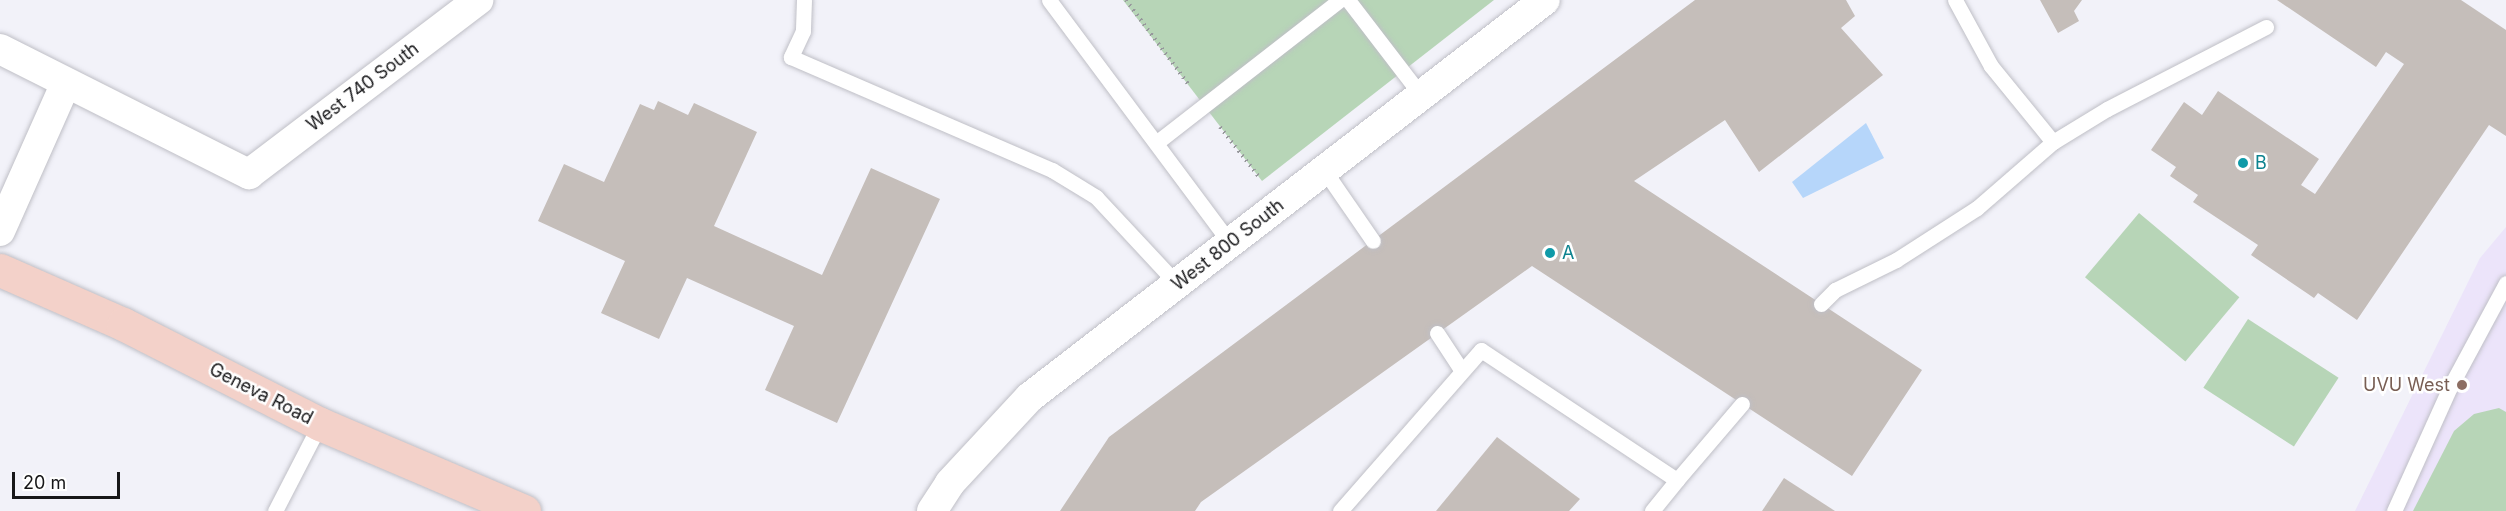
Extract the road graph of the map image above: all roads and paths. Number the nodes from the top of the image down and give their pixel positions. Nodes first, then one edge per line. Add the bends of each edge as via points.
1 (478, 0) edge
2 (804, 0) edge
3 (1050, 0) edge
4 (1340, 0) edge
5 (1347, 0) edge
6 (1545, 0) edge
7 (1955, 0) edge
8 (2266, 27) dead end
9 (0, 49) edge
10 (66, 83) junction
11 (1422, 95) junction
12 (2053, 142) junction
13 (1156, 143) junction
14 (1324, 170) junction
15 (0, 231) edge
16 (1373, 241) dead end
17 (1230, 243) junction
18 (0, 270) edge
19 (2506, 283) edge
20 (1177, 284) junction
21 (1821, 304) dead end
22 (1437, 333) dead end
23 (1462, 371) junction
24 (1742, 404) dead end
25 (320, 424) junction
26 (1677, 480) junction
27 (275, 511) edge
28 (524, 511) edge
29 (932, 511) edge
30 (1340, 511) edge
31 (1652, 511) edge
32 (2394, 511) edge

1 - 10 street, West 740 South via 249,174
2 - 20 lane via 802,31 791,57 1052,170 1096,197
3 - 13 lane
4 - 13 lane
5 - 11 lane
6 - 11 street, West 800 South
7 - 12 lane via 1991,66
8 - 12 lane via 2107,109
9 - 10 street
10 - 15 street
11 - 14 street, West 800 South
12 - 21 lane via 1977,208 1896,260 1835,290
13 - 17 lane
14 - 16 lane
14 - 17 street, West 800 South
17 - 20 street, West 800 South
18 - 25 main road, Geneva Road via 123,324
19 - 32 lane via 2450,387
20 - 29 street, West 800 South via 1030,397 950,483
22 - 23 lane
23 - 26 lane via 1481,350
23 - 30 lane
24 - 26 lane
25 - 27 lane
25 - 28 main road, Geneva Road
26 - 31 lane

